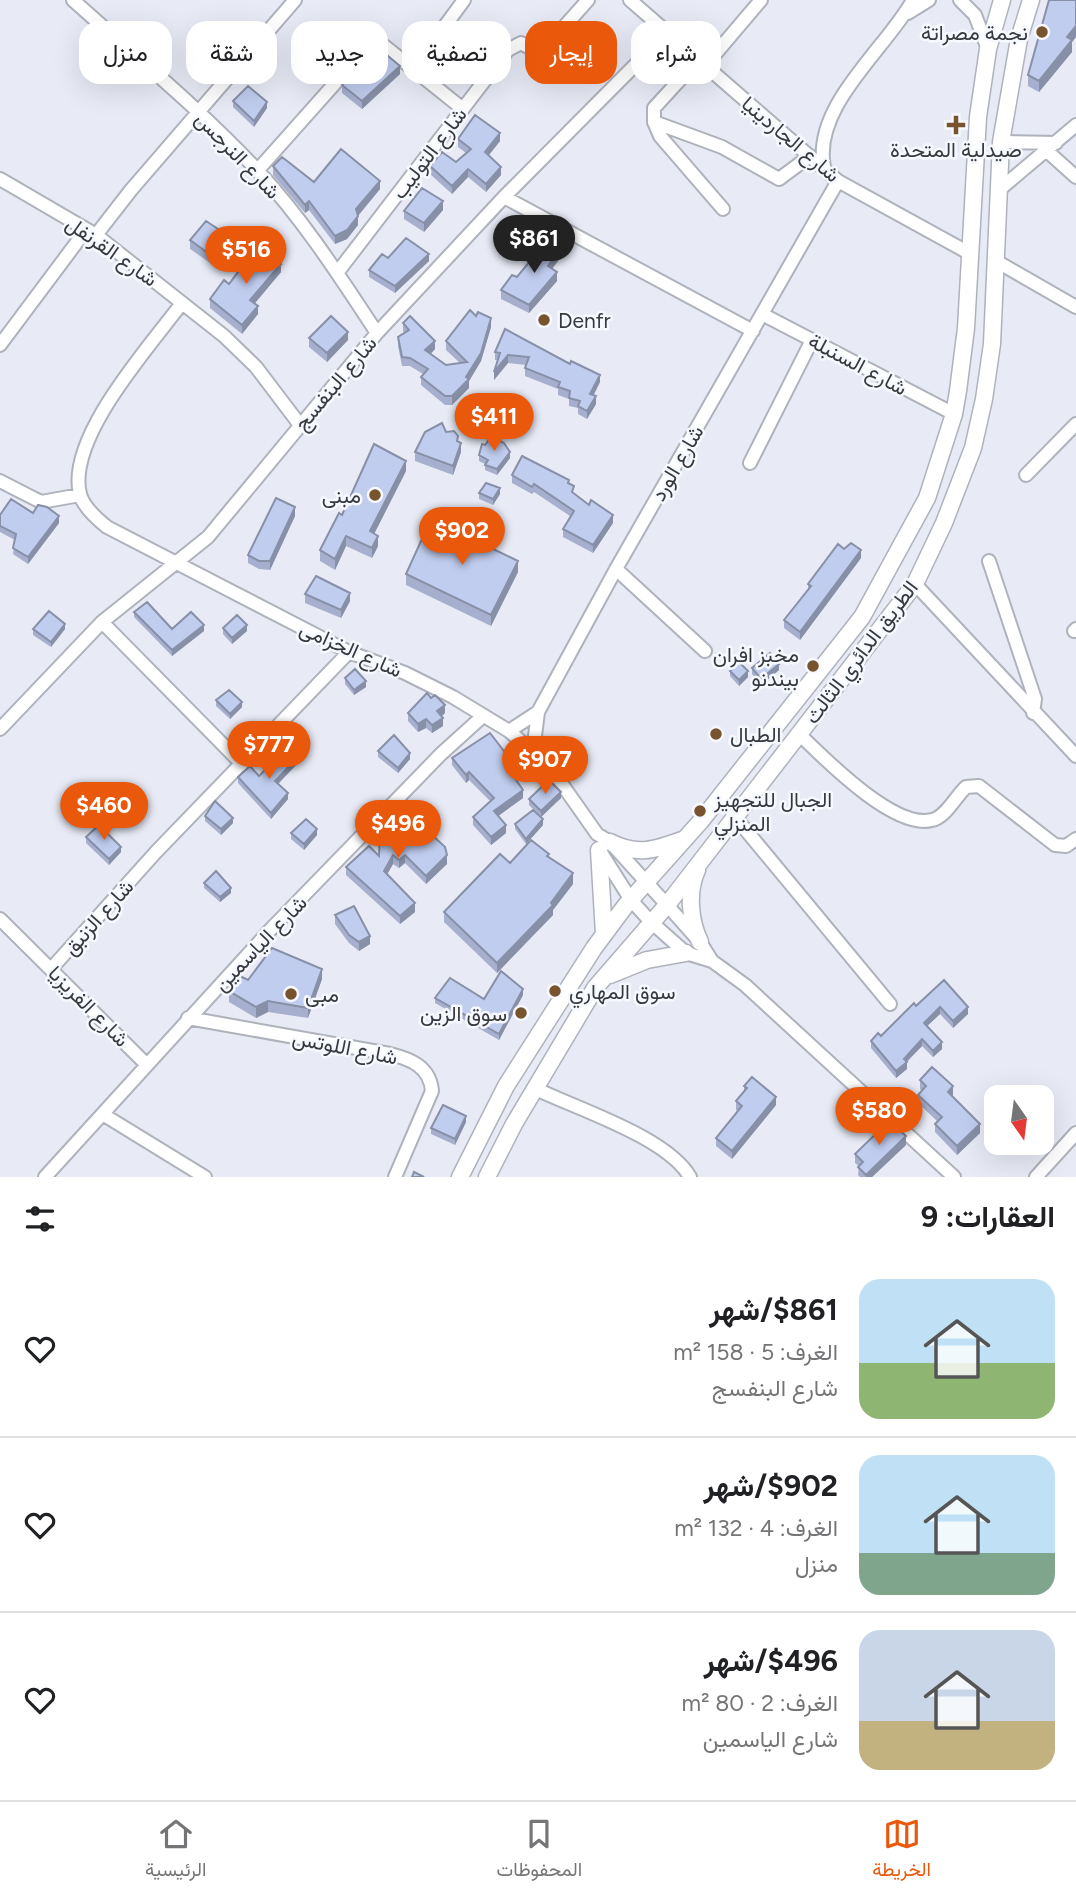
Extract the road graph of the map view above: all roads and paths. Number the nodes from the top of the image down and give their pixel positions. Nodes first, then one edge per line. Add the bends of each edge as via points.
1 (73, 0) edge
2 (295, 0) edge
3 (464, 0) edge
4 (588, 0) edge
5 (630, 0) edge
6 (761, 0) edge
7 (913, 0) edge
8 (929, 0) edge
9 (960, 0) edge
10 (1002, 0) edge
11 (1031, 0) edge
12 (905, 15) junction
13 (449, 21) edge
14 (654, 21) edge
15 (721, 42) edge
16 (988, 48) junction
17 (402, 59) edge
18 (631, 69) edge
19 (721, 80) edge
20 (433, 84) edge
21 (679, 84) edge
22 (463, 109) junction
23 (199, 113) junction
24 (654, 122) junction
25 (1076, 125) edge
26 (1001, 142) junction
27 (1052, 147) junction
28 (810, 156) junction
29 (824, 167) junction
30 (257, 171) junction
31 (1076, 177) edge
32 (0, 179) edge
33 (838, 181) junction
34 (999, 190) junction
35 (504, 197) junction
36 (723, 209) dead end
37 (91, 233) junction
38 (969, 253) junction
39 (996, 261) junction
40 (337, 273) junction
41 (182, 303) junction
42 (1076, 307) edge
43 (762, 314) junction
44 (753, 331) junction
45 (377, 333) junction
46 (812, 340) junction
47 (0, 345) edge
48 (954, 414) junction
49 (1076, 424) edge
50 (300, 425) junction
51 (750, 463) dead end
52 (1026, 475) dead end
53 (0, 481) edge
54 (80, 495) junction
55 (989, 561) dead end
56 (178, 563) junction
57 (616, 569) junction
58 (915, 584) junction
59 (102, 622) junction
60 (705, 651) dead end
61 (349, 652) junction
62 (538, 712) junction
63 (1033, 713) junction
64 (483, 716) junction
65 (0, 729) edge
66 (509, 731) junction
67 (799, 734) junction
68 (533, 752) junction
69 (1076, 756) edge
70 (243, 765) junction
71 (735, 817) junction
72 (685, 839) junction
73 (1076, 839) edge
74 (602, 842) junction
75 (702, 859) junction
76 (646, 883) junction
77 (631, 900) junction
78 (667, 905) junction
79 (0, 919) edge
80 (650, 920) junction
81 (604, 934) junction
82 (700, 942) junction
83 (686, 953) junction
84 (712, 961) junction
85 (51, 969) junction
86 (595, 988) junction
87 (890, 1004) dead end
88 (188, 1018) junction
89 (147, 1065) junction
90 (534, 1088) junction
91 (104, 1115) junction
92 (1076, 1133) edge
93 (45, 1177) edge
94 (205, 1177) edge
95 (395, 1177) edge
96 (460, 1177) edge
97 (487, 1177) edge
98 (690, 1177) edge
99 (954, 1177) edge
100 (1036, 1177) edge

1 - 23 street, شارع النرجس
2 - 23 street
3 - 13 street
4 - 22 street, شارع التوليب via 546,47 535,51 521,43 512,46
5 - 14 street, شارع الجاردينيا
6 - 15 street
7 - 12 street
8 - 12 street
9 - 16 street via 975,15
10 - 16 main road, الطريق الدائري الثالث
11 - 26 main road, الطريق الدائري الثالث via 1019,38
12 - 29 street via 840,101 824,137
16 - 38 main road, الطريق الدائري الثالث via 978,117
17 - 30 street via 377,45 362,53
18 - 35 street, شارع البنفسج
19 - 28 street, شارع الجاردينيا
20 - 22 street
21 - 24 street via 654,108
22 - 40 street, شارع التوليب
23 - 30 street, شارع النرجس
23 - 37 street
24 - 28 street via 722,147 779,179
24 - 36 street via 660,136
25 - 27 street
26 - 27 street
26 - 34 main road, الطريق الدائري الثالث
27 - 31 street
27 - 34 street
28 - 29 street, شارع الجاردينيا
29 - 33 street, شارع الجاردينيا
30 - 40 street, شارع النرجس
32 - 37 street, شارع القرنفل
33 - 38 street, شارع الجاردينيا
33 - 43 street, شارع الورد
34 - 39 main road, الطريق الدائري الثالث
35 - 44 street
35 - 45 street, شارع البنفسج
37 - 41 street, شارع القرنفل
37 - 47 street
38 - 48 main road, الطريق الدائري الثالث via 966,328
39 - 42 street
39 - 58 main road, الطريق الدائري الثالث via 992,344 973,448
40 - 45 street, شارع النرجس
41 - 50 street, شارع القرنفل via 256,367
41 - 54 street via 108,404 88,441 79,471
43 - 44 street, شارع الورد
43 - 46 street, شارع السنبلة
44 - 57 street, شارع الورد
45 - 50 street, شارع البنفسج
46 - 48 street, شارع السنبلة
46 - 51 street
48 - 72 main road, الطريق الدائري الثالث via 927,498 862,617
49 - 52 street
50 - 56 street, شارع البنفسج via 208,537
53 - 54 street via 41,502
54 - 56 street, شارع الخزامى via 93,516 107,527
55 - 63 street via 1035,699
56 - 59 street, شارع البنفسج
56 - 61 street, شارع الخزامى
57 - 60 street
57 - 62 street, شارع الورد
58 - 63 street
58 - 67 main road, الطريق الدائري الثالث
59 - 65 street, شارع البنفسج
59 - 70 street
61 - 64 street, شارع الخزامى via 405,673
61 - 70 street, شارع الزنبق
62 - 66 street
62 - 68 street, شارع الورد
63 - 69 street
64 - 66 street, شارع الخزامى
64 - 88 street, شارع الياسمين
66 - 68 street, شارع الخزامى
67 - 71 main road, الطريق الدائري الثالث
67 - 73 street via 847,781 888,809 932,820 966,787 979,786 1055,845 1066,846
68 - 74 street, شارع الخزامى via 559,780
70 - 85 street, شارع الزنبق via 156,852
71 - 75 main road, الطريق الدائري الثالث
71 - 87 street
72 - 74 main road via 641,852
72 - 76 main road, الطريق الدائري الثالث
74 - 76 street
74 - 77 street
74 - 81 main road
75 - 78 main road, الطريق الدائري الثالث
75 - 82 main road via 691,897
76 - 77 main road, الطريق الدائري الثالث
76 - 78 street
77 - 80 street
77 - 81 main road, الطريق الدائري الثالث
78 - 80 main road, الطريق الدائري الثالث
78 - 82 street
79 - 85 street, شارع الفريزيا
80 - 83 street
80 - 86 main road, الطريق الدائري الثالث
81 - 96 main road, الطريق الدائري الثالث via 506,1086
82 - 84 street
83 - 84 street
83 - 86 main road via 628,965
84 - 99 street via 788,1022
85 - 89 street, شارع الفريزيا
86 - 90 main road, الطريق الدائري الثالث
88 - 89 street, شارع الياسمين
88 - 95 street, شارع اللوتس via 390,1054 420,1065 432,1091
89 - 91 street, شارع الياسمين
90 - 97 main road, الطريق الدائري الثالث
90 - 98 street via 662,1147 682,1163
91 - 93 street, شارع الياسمين
91 - 94 street
92 - 100 street

